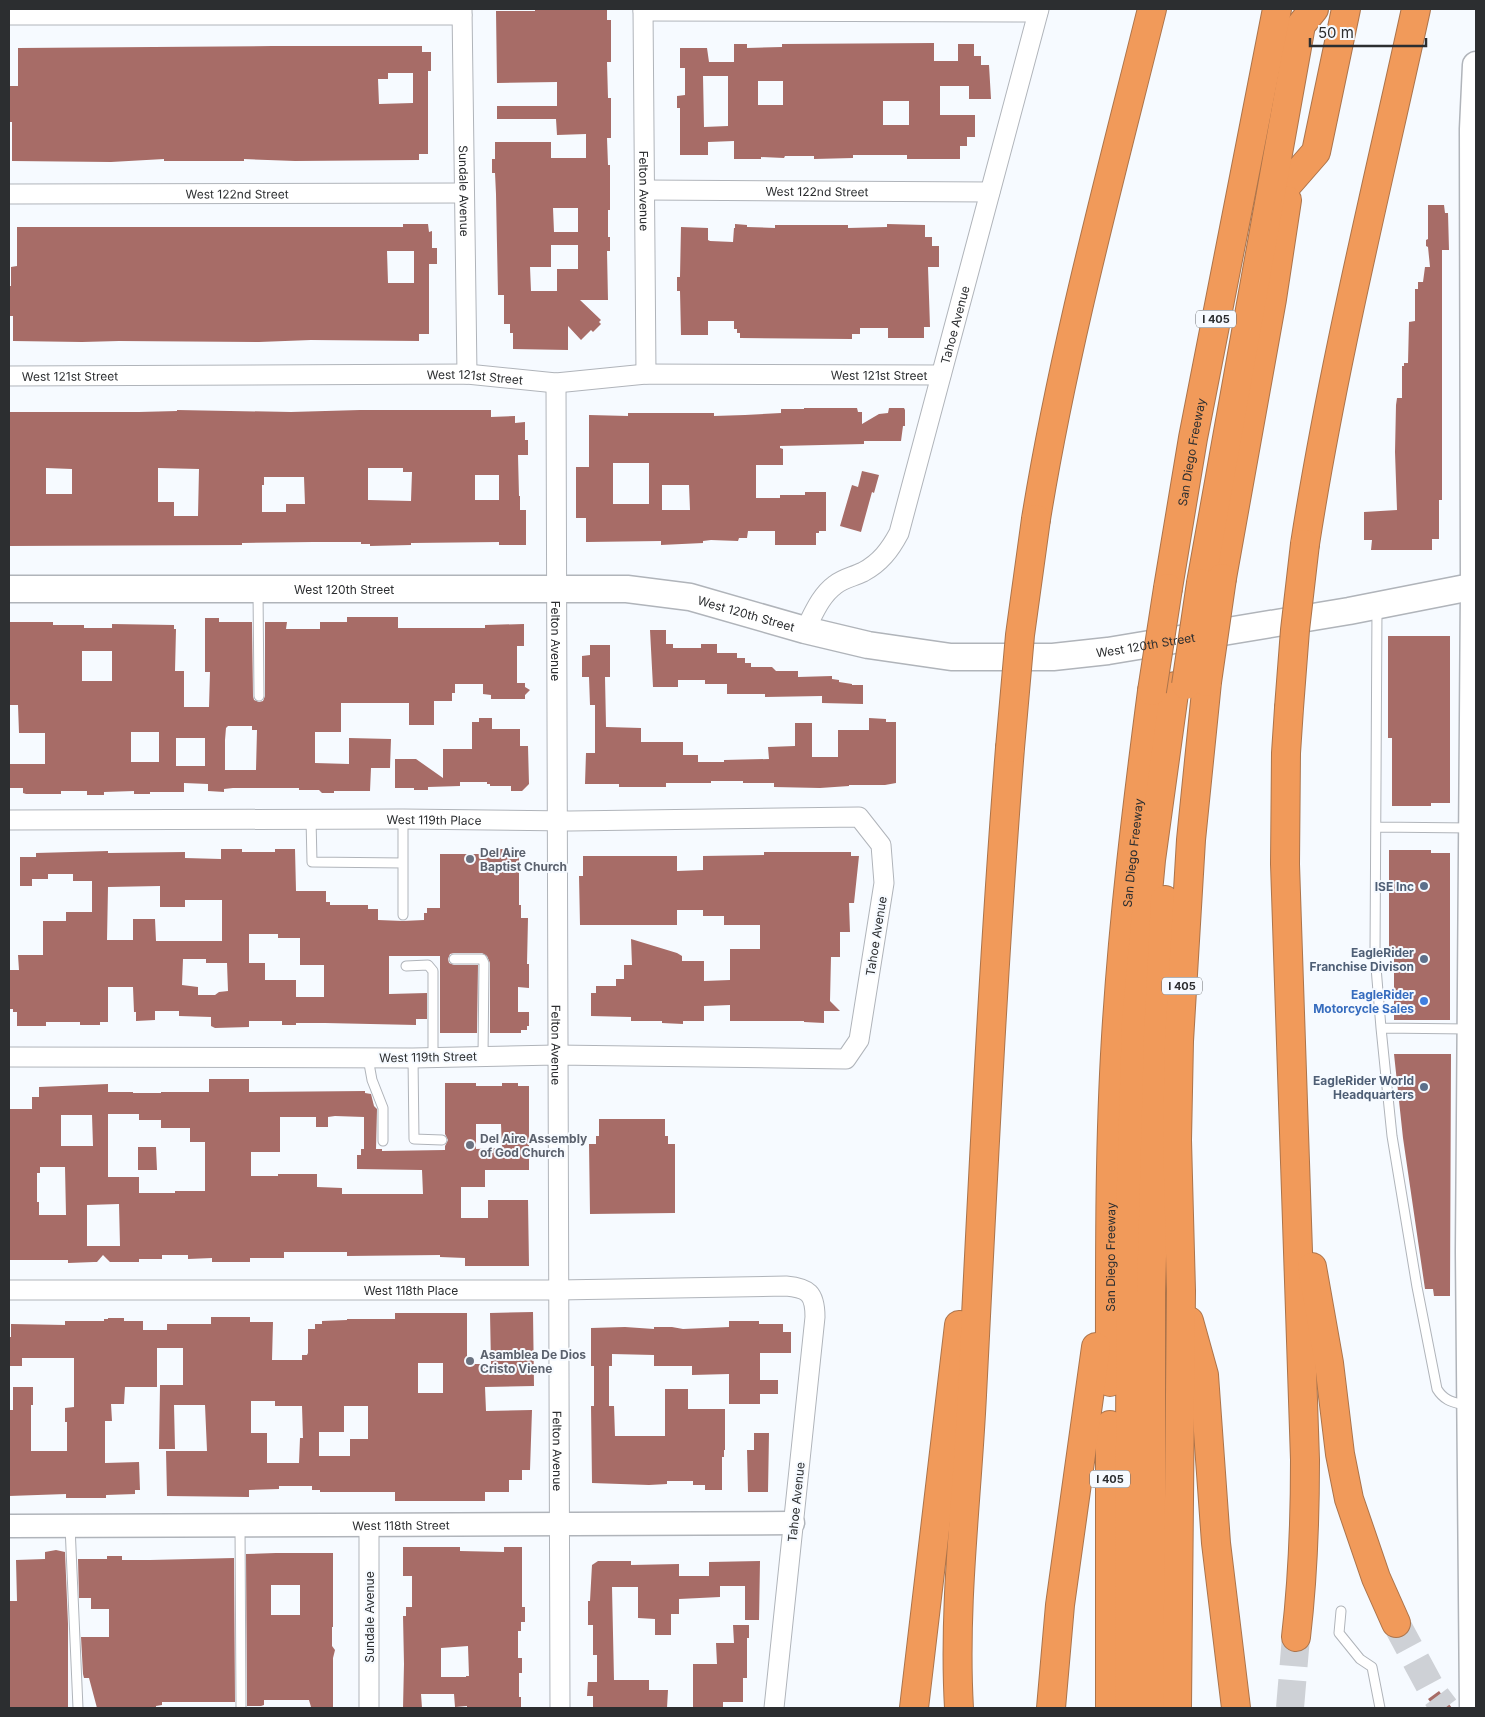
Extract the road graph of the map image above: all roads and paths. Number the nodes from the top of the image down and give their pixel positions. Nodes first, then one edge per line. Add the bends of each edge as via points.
1 (1152, 9) edge
2 (1277, 9) edge
3 (1295, 9) edge
4 (1314, 9) edge
5 (1322, 9) edge
6 (1346, 9) edge
7 (1416, 9) edge
8 (643, 10) edge
9 (1038, 10) edge
10 (462, 12) edge
11 (9, 15) edge
12 (1476, 68) edge
13 (1290, 183) junction
14 (645, 190) junction
15 (990, 192) junction
16 (463, 193) junction
17 (9, 194) edge
18 (467, 374) junction
19 (646, 374) junction
20 (941, 375) junction
21 (9, 376) edge
22 (556, 383) junction
23 (1195, 583) junction
24 (1475, 586) edge
25 (9, 589) edge
26 (258, 589) junction
27 (556, 589) junction
28 (1377, 606) junction
29 (805, 630) junction
30 (1180, 686) junction
31 (259, 696) dead end
32 (859, 817) joint
33 (403, 819) junction
34 (9, 820) edge
35 (311, 820) junction
36 (557, 821) junction
37 (1376, 828) junction
38 (1472, 828) junction
39 (403, 862) junction
40 (403, 915) dead end
41 (454, 959) dead end
42 (406, 966) dead end
43 (1381, 1028) junction
44 (1471, 1029) junction
45 (483, 1056) junction
46 (556, 1056) junction
47 (9, 1057) edge
48 (433, 1057) junction
49 (368, 1058) junction
50 (413, 1058) junction
51 (846, 1058) joint
52 (986, 1118) junction
53 (442, 1140) dead end
54 (384, 1141) dead end
55 (1295, 1172) junction
56 (1110, 1249) junction
57 (1473, 1252) edge
58 (9, 1290) edge
59 (558, 1290) junction
60 (1181, 1291) junction
61 (812, 1296) joint
62 (1471, 1406) junction
63 (558, 1523) junction
64 (793, 1523) junction
65 (9, 1526) edge
66 (70, 1526) junction
67 (240, 1526) junction
68 (369, 1526) junction
69 (1341, 1611) dead end
70 (1396, 1623) tunnel mouth
71 (1296, 1637) tunnel mouth
72 (1474, 1704) edge
73 (78, 1708) edge
74 (241, 1708) edge
75 (369, 1708) edge
76 (560, 1708) edge
77 (774, 1708) edge
78 (914, 1708) edge
79 (959, 1708) edge
80 (1051, 1708) edge
81 (1110, 1708) edge
82 (1129, 1708) edge
83 (1151, 1708) edge
84 (1177, 1708) edge
85 (1236, 1708) edge
86 (1380, 1708) edge

1 - 52 highway, bridge via 1067,352 1036,519 1020,635 1010,748
2 - 23 highway, San Diego Freeway / I 405 via 1193,438
3 - 23 highway
4 - 23 highway via 1301,25
5 - 13 highway, San Diego Freeway / I 405
6 - 13 highway via 1316,152
7 - 55 highway, bridge via 1338,360 1305,544 1295,630 1286,753 1285,864
8 - 9 street
8 - 14 street, Felton Avenue
9 - 15 street, Tahoe Avenue
10 - 11 street
10 - 16 street, Sundale Avenue
12 - 24 main road via 1473,129
13 - 23 highway, San Diego Freeway / I 405 via 1272,299
14 - 15 street, West 122nd Street
14 - 19 street, Felton Avenue
15 - 20 street, Tahoe Avenue
16 - 17 street, West 122nd Street
16 - 18 street, Sundale Avenue
18 - 21 street, West 121st Street
18 - 22 street, West 121st Street
19 - 20 street, West 121st Street
19 - 22 street, West 121st Street
20 - 29 street, Tahoe Avenue via 899,533 890,550 878,563 833,586 821,600
22 - 27 street, Felton Avenue
23 - 30 highway, San Diego Freeway / I 405, bridge
23 - 30 highway, San Diego Freeway / I 405, bridge
24 - 28 main road, West 120th Street
24 - 38 main road
25 - 26 main road, West 120th Street
26 - 27 main road, West 120th Street
26 - 31 lane
27 - 29 main road, West 120th Street via 627,589 690,597
27 - 36 street, Felton Avenue
28 - 29 main road, West 120th Street via 1053,657 951,657 868,645
28 - 37 lane
30 - 56 highway, San Diego Freeway / I 405 via 1136,816 1122,940 1116,1039
30 - 60 highway, San Diego Freeway / I 405 via 1191,840 1179,1041 1177,1140
30 - 82 highway via 1151,860 1136,1021 1130,1203
30 - 83 highway via 1158,1035 1151,1293
32 - 36 street, West 119th Place
32 - 51 street, Tahoe Avenue via 880,845 884,883 859,1040
33 - 35 street, West 119th Place
33 - 36 street, West 119th Place
33 - 39 lane
34 - 35 street, West 119th Place
35 - 39 lane via 312,862
36 - 46 street, Felton Avenue
37 - 38 lane
37 - 43 lane via 1376,955
38 - 44 main road
39 - 40 lane
41 - 45 lane via 482,959 484,963
42 - 48 lane via 428,966 433,971
43 - 44 lane
43 - 62 lane via 1392,1136 1437,1389 1442,1398
44 - 57 main road
45 - 46 street, West 119th Street
45 - 48 street, West 119th Street
46 - 51 street, West 119th Street
46 - 59 street, Felton Avenue
47 - 49 street, West 119th Street
48 - 50 street, West 119th Street
49 - 50 street, West 119th Street
49 - 54 lane via 383,1108
50 - 53 lane via 414,1139
52 - 78 highway
52 - 79 highway via 957,1642
55 - 70 highway via 1349,1498 1370,1562
55 - 71 highway via 1305,1460 1305,1524
56 - 80 highway via 1060,1605
56 - 81 highway, San Diego Freeway / I 405
57 - 62 main road
58 - 59 street, West 118th Place
59 - 61 street, West 118th Place via 786,1286 801,1287
59 - 63 street, Felton Avenue
60 - 84 highway, San Diego Freeway / I 405
60 - 85 highway via 1204,1375 1216,1543
61 - 64 street, Tahoe Avenue via 815,1317
62 - 72 main road
63 - 64 street, West 118th Street
63 - 68 street, West 118th Street
63 - 76 street, Felton Avenue
64 - 77 street, Tahoe Avenue
65 - 66 street, West 118th Street
66 - 67 street, West 118th Street
66 - 73 lane
67 - 68 street, West 118th Street
67 - 74 lane
68 - 75 street, Sundale Avenue
69 - 86 lane via 1339,1633 1360,1659 1372,1668

